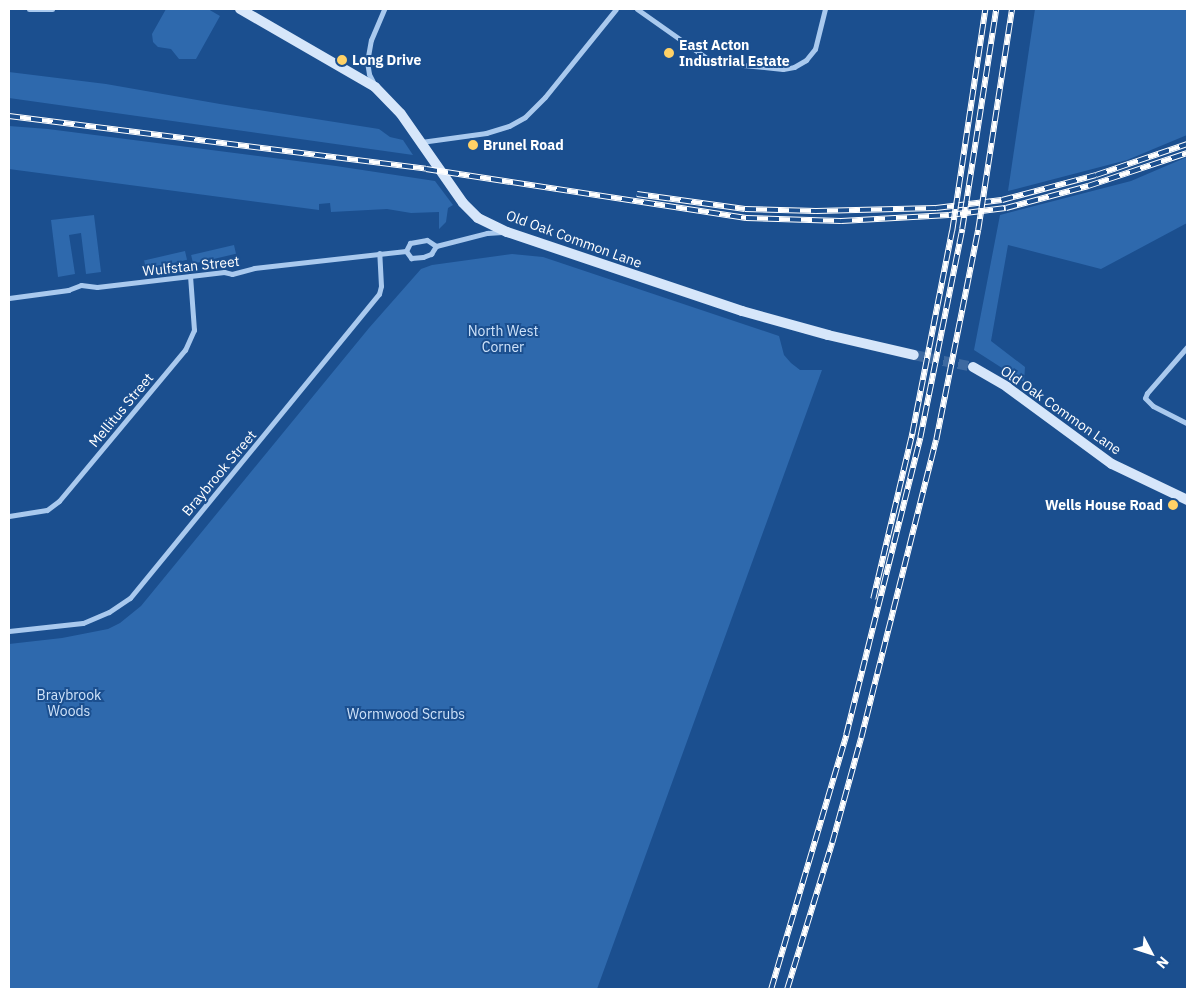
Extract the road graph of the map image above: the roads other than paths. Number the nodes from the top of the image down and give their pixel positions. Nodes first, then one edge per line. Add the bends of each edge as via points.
1 (29, 9) edge
2 (52, 9) edge
3 (240, 9) edge
4 (384, 9) edge
5 (616, 9) edge
6 (637, 9) edge
7 (825, 9) edge
8 (376, 87) junction
9 (422, 142) junction
10 (507, 232) junction
11 (436, 246) junction
12 (406, 251) junction
13 (379, 253) junction
14 (190, 276) junction
15 (9, 298) edge
16 (1187, 347) edge
17 (914, 355) tunnel mouth
18 (973, 367) tunnel mouth
19 (1187, 423) edge
20 (1187, 500) edge
21 (9, 516) edge
22 (9, 631) edge

1 - 2 street
3 - 8 street, Old Oak Common Lane
4 - 8 street via 371,40 367,62
5 - 9 street via 525,117 486,133
6 - 7 street via 712,62 783,69 806,60 815,49
8 - 9 street, Old Oak Common Lane via 396,106
9 - 10 street, Old Oak Common Lane via 470,211
10 - 11 street, Wulfstan Street via 487,233
10 - 17 street, Old Oak Common Lane via 742,311
11 - 12 street, Wulfstan Street via 427,240 410,243
11 - 12 street, Wulfstan Street via 431,254 423,257 411,258
12 - 13 street, Wulfstan Street
13 - 14 street, Wulfstan Street via 254,268 232,274
13 - 22 street, Braybrook Street via 379,294 130,598 83,623
14 - 15 street, Wulfstan Street via 97,287 81,285 68,290
14 - 21 street, Mellitus Street via 194,330 185,350 59,501 47,510
16 - 19 street via 1146,396 1148,403
18 - 20 street, Old Oak Common Lane via 1112,464

